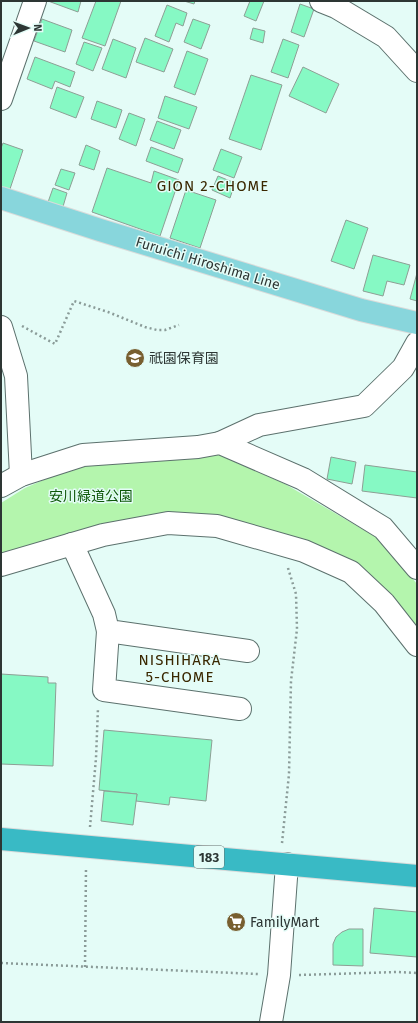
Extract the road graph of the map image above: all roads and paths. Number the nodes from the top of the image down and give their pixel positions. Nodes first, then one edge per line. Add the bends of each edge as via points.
1 (34, 1) edge
2 (321, 1) edge
3 (417, 71) edge
4 (1, 99) edge
5 (1, 198) edge
6 (417, 323) edge
7 (179, 325) dead end
8 (11, 326) edge
9 (417, 343) edge
10 (220, 443) junction
11 (21, 475) junction
12 (1, 486) edge
13 (72, 544) junction
14 (281, 544) junction
15 (1, 565) edge
16 (417, 568) edge
17 (108, 631) junction
18 (417, 645) edge
19 (248, 651) dead end
20 (104, 690) junction
21 (240, 709) dead end
22 (90, 828) dead end
23 (1, 838) edge
24 (285, 855) junction
25 (86, 866) dead end
26 (417, 876) edge
27 (1, 963) edge
28 (85, 967) junction
29 (417, 973) edge
30 (279, 975) junction
31 (271, 1022) edge

1 - 4 street
2 - 3 street via 386,36
5 - 6 main road, Furuichi Hiroshima Line via 361,310
7 - 8 path via 157,330 74,300 55,344
8 - 11 street
9 - 10 street via 403,368 364,406 258,425
10 - 11 street via 198,447 83,455
10 - 16 street via 303,479 382,528
11 - 12 street
13 - 14 street via 168,523 217,526
13 - 15 street
13 - 17 street via 104,614
14 - 18 street via 304,551 351,572 384,603
14 - 24 path via 296,594 297,629 291,681
17 - 19 street
17 - 20 street
20 - 21 street
20 - 22 path via 98,698
23 - 24 highway, 183
24 - 26 highway, 183
24 - 30 street
25 - 28 path
27 - 28 path
28 - 30 path
29 - 30 path
30 - 31 street

